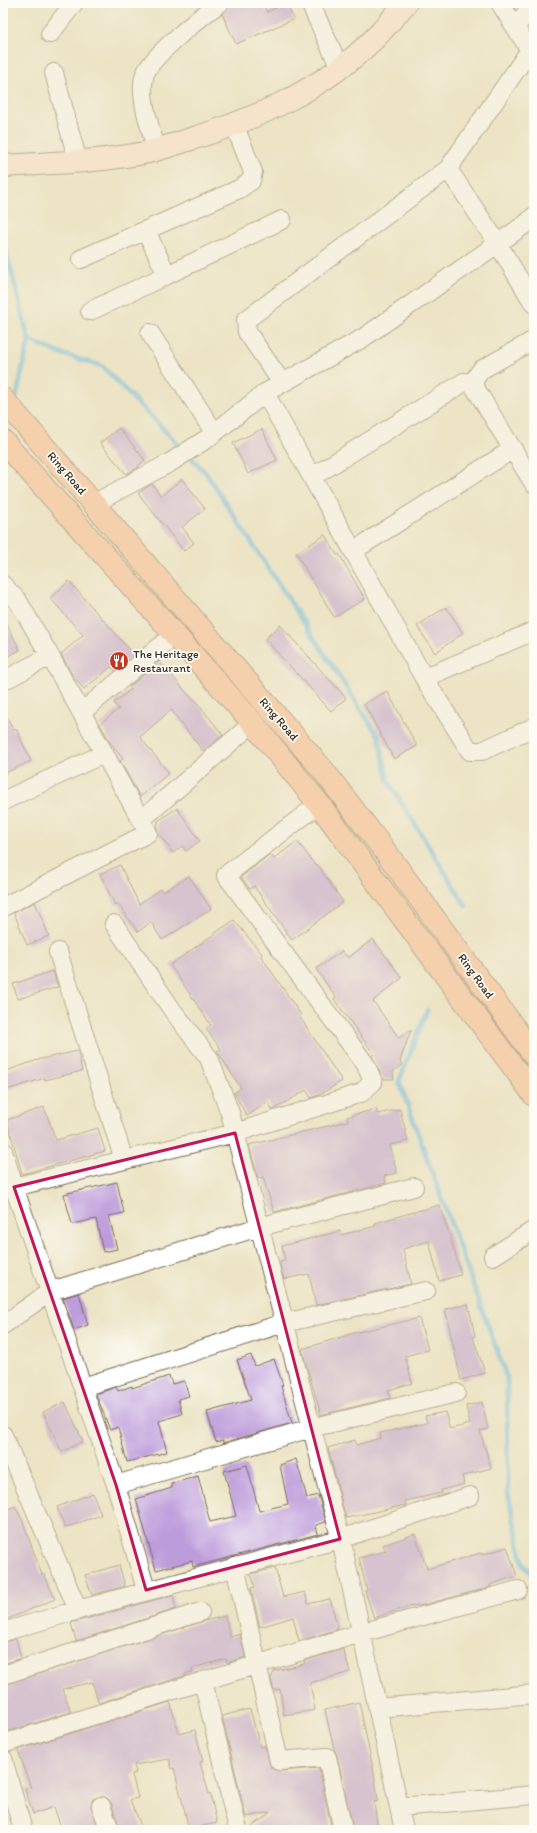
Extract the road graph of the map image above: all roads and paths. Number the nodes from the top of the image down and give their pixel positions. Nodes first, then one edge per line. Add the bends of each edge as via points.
1 (74, 3) edge
2 (220, 3) edge
3 (310, 3) edge
4 (406, 3) edge
5 (500, 3) edge
6 (534, 4) edge
7 (515, 27) junction
8 (50, 34) dead end
9 (532, 54) edge
10 (340, 68) junction
11 (54, 73) dead end
12 (234, 124) junction
13 (156, 149) junction
14 (78, 162) junction
15 (3, 166) edge
16 (448, 169) junction
17 (534, 216) edge
18 (282, 220) dead end
19 (146, 231) junction
20 (498, 244) junction
21 (80, 260) dead end
22 (167, 275) junction
23 (534, 304) edge
24 (90, 311) dead end
25 (150, 333) dead end
26 (534, 340) edge
27 (472, 382) junction
28 (282, 383) junction
29 (265, 393) junction
30 (3, 399) edge
31 (211, 435) junction
32 (3, 441) edge
33 (513, 449) junction
34 (312, 477) junction
35 (534, 484) edge
36 (93, 504) junction
37 (353, 550) junction
38 (3, 585) edge
39 (534, 631) edge
40 (174, 635) junction
41 (50, 656) junction
42 (424, 678) junction
43 (3, 681) edge
44 (82, 712) junction
45 (253, 723) junction
46 (534, 727) edge
47 (103, 754) junction
48 (3, 801) edge
49 (319, 804) junction
50 (141, 820) junction
51 (3, 907) edge
52 (114, 924) dead end
53 (58, 952) dead end
54 (534, 1055) edge
55 (534, 1095) edge
56 (235, 1133) junction
57 (3, 1151) edge
58 (124, 1160) junction
59 (14, 1187) junction
60 (414, 1188) dead end
61 (259, 1227) junction
62 (534, 1230) edge
63 (493, 1256) dead end
64 (426, 1291) dead end
65 (51, 1292) junction
66 (284, 1323) junction
67 (3, 1325) edge
68 (84, 1387) junction
69 (456, 1393) dead end
70 (312, 1428) junction
71 (3, 1435) edge
72 (116, 1485) junction
73 (470, 1496) dead end
74 (340, 1539) junction
75 (235, 1566) junction
76 (146, 1590) junction
77 (518, 1590) dead end
78 (78, 1610) junction
79 (200, 1612) dead end
80 (3, 1632) edge
81 (361, 1633) junction
82 (259, 1664) junction
83 (3, 1674) edge
84 (203, 1680) junction
85 (534, 1694) edge
86 (378, 1708) junction
87 (3, 1744) edge
88 (3, 1759) edge
89 (534, 1795) edge
90 (101, 1806) dead end
91 (399, 1807) junction
92 (23, 1830) edge
93 (110, 1830) edge
94 (238, 1830) edge
95 (343, 1830) edge
96 (404, 1830) edge

1 - 8 street
2 - 13 street via 204,14 158,56 144,76 143,94
3 - 10 street
4 - 10 street via 376,37
5 - 7 street
6 - 7 street
7 - 9 street
9 - 16 street
10 - 12 street via 281,106
11 - 14 street
12 - 13 street
12 - 19 street via 253,172 251,181 239,189
13 - 14 street via 140,154
14 - 15 street
16 - 20 street
16 - 28 street via 246,320 247,332
17 - 20 street
18 - 22 street
19 - 21 street
19 - 22 street
20 - 23 street
20 - 28 street via 363,338
22 - 24 street
25 - 31 street
26 - 27 street via 481,370
27 - 33 street
27 - 34 street via 464,382
28 - 29 street
29 - 31 street
29 - 34 street
30 - 36 highway, Ring Road
31 - 36 street via 171,462
32 - 40 highway, Ring Road
33 - 35 street
33 - 37 street
34 - 37 street
36 - 54 highway, Ring Road via 323,770
37 - 42 street
38 - 41 street via 18,601
39 - 42 street
40 - 44 street
40 - 45 highway, Ring Road
41 - 43 street
41 - 44 street
42 - 46 street via 470,751 482,751
44 - 47 street
45 - 49 highway, Ring Road
45 - 50 street
47 - 48 street
47 - 50 street
49 - 55 highway, Ring Road
49 - 56 street via 226,875 366,1065 373,1082 361,1093
50 - 51 street via 148,833
52 - 56 street via 173,1011 210,1058
53 - 58 street
56 - 58 street
56 - 61 street
57 - 59 street
58 - 59 street
59 - 65 street
60 - 61 street
61 - 65 street
61 - 66 street
62 - 63 street
64 - 66 street
65 - 67 street
65 - 68 street
66 - 68 street
66 - 70 street
68 - 72 street
69 - 70 street
70 - 72 street
70 - 74 street
71 - 78 street
72 - 76 street
73 - 74 street
74 - 75 street
74 - 81 street
75 - 76 street
75 - 82 street
76 - 78 street
77 - 81 street
78 - 80 street
79 - 83 street
81 - 82 street
81 - 86 street
82 - 84 street
82 - 95 street via 279,1761 327,1757
84 - 87 street
84 - 94 street
85 - 86 street
86 - 91 street
88 - 92 street
89 - 91 street
90 - 93 street
91 - 96 street

